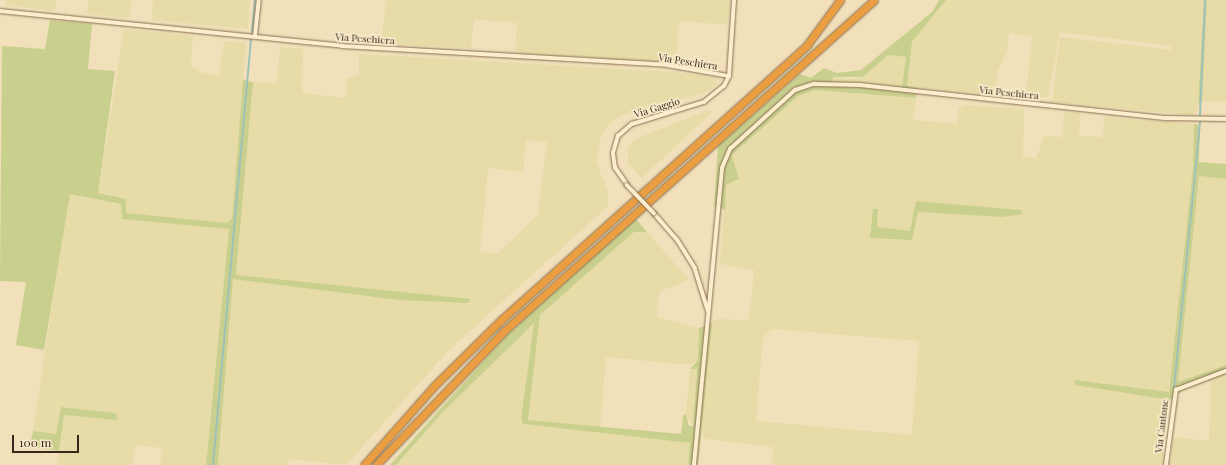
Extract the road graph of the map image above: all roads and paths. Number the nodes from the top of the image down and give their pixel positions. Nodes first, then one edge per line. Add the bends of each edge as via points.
1 (259, 0) edge
2 (734, 0) edge
3 (840, 0) edge
4 (874, 0) edge
5 (0, 11) edge
6 (255, 36) junction
7 (729, 76) junction
8 (1226, 119) edge
9 (708, 312) junction
10 (1226, 371) edge
11 (364, 465) edge
12 (376, 465) edge
13 (694, 465) edge
14 (1166, 465) edge

1 - 6 street
2 - 7 street, Via Gaggio
3 - 11 highway via 807,45 501,320 435,385
4 - 12 highway via 504,331
5 - 6 street, Via Peschiera
6 - 7 street, Via Peschiera via 342,46 667,66
7 - 9 street, Via Gaggio, bridge via 718,95 632,124 618,136 613,153 615,168 627,185 678,239 695,268
8 - 9 street, Via Peschiera via 1166,118 860,84 814,84 795,90 730,149 722,168
9 - 13 street
10 - 14 street, Via Cantone via 1176,390

